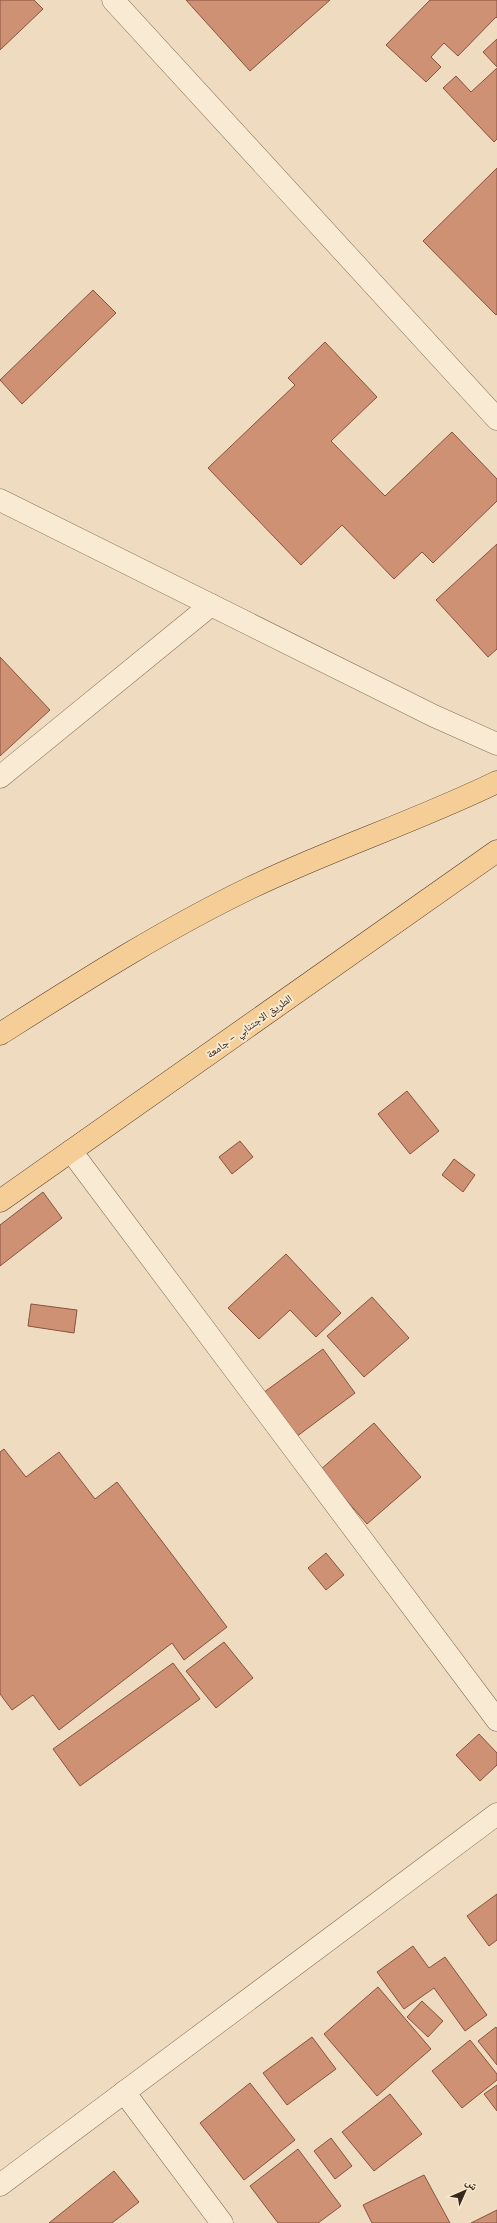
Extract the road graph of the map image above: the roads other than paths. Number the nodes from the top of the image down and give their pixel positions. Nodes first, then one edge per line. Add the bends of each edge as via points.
1 (113, 0) edge
2 (497, 419) edge
3 (0, 500) edge
4 (211, 605) junction
5 (497, 744) edge
6 (0, 777) edge
7 (497, 782) edge
8 (497, 851) edge
9 (0, 1034) edge
10 (72, 1151) junction
11 (0, 1201) edge
12 (497, 1720) edge
13 (497, 1814) edge
14 (124, 2092) junction
15 (0, 2185) edge
16 (222, 2223) edge

1 - 2 street
3 - 4 street
4 - 5 street via 434,716
4 - 6 street
7 - 9 main road via 251,888 102,970
8 - 10 main road, الطريق الاجتنابي - جامعة
10 - 11 main road, الطريق الاجتنابي - جامعة
10 - 12 street
13 - 14 street
14 - 15 street
14 - 16 street

